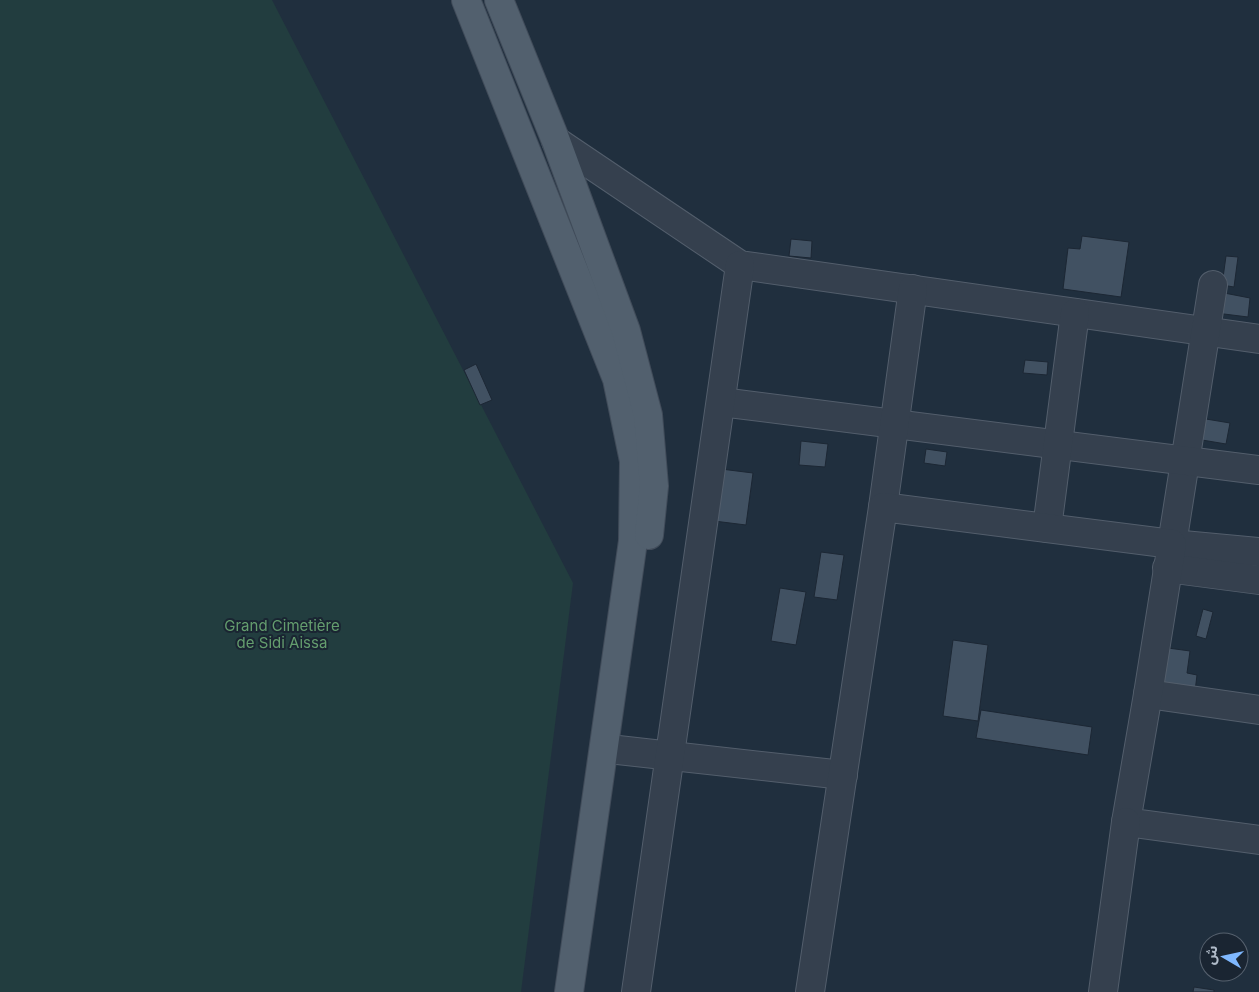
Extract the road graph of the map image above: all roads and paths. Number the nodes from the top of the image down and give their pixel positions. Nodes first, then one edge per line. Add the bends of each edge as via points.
1 (466, 0) edge
2 (499, 0) edge
3 (556, 141) junction
4 (740, 265) junction
5 (1212, 285) dead end
6 (913, 290) junction
7 (1076, 313) junction
8 (1205, 331) junction
9 (1259, 339) edge
10 (721, 402) junction
11 (895, 423) junction
12 (1058, 444) junction
13 (1185, 460) junction
14 (1259, 470) edge
15 (883, 507) junction
16 (1046, 528) junction
17 (1259, 552) edge
18 (1169, 556) junction
19 (1259, 580) edge
20 (1148, 694) junction
21 (1259, 710) edge
22 (618, 750) junction
23 (670, 756) junction
24 (843, 775) junction
25 (1126, 822) junction
26 (1259, 840) edge
27 (569, 992) edge
28 (584, 992) edge
29 (636, 992) edge
30 (810, 992) edge
31 (1103, 992) edge

1 - 27 main road via 617,379 634,461 633,541
2 - 3 main road
3 - 4 street
3 - 22 main road via 626,331 648,415 654,486
4 - 6 street
4 - 10 street
5 - 8 street
6 - 7 street
6 - 11 street
7 - 8 street
7 - 12 street
8 - 9 street
8 - 13 street
10 - 11 street
10 - 23 street
11 - 12 street
11 - 15 street
12 - 13 street
12 - 16 street
13 - 14 street
13 - 18 street
15 - 16 street
15 - 24 street
16 - 18 street
17 - 18 street
18 - 19 street
18 - 20 street
20 - 21 street
20 - 25 street
22 - 23 street
22 - 28 main road
23 - 24 street
23 - 29 street
24 - 30 street
25 - 26 street
25 - 31 street

